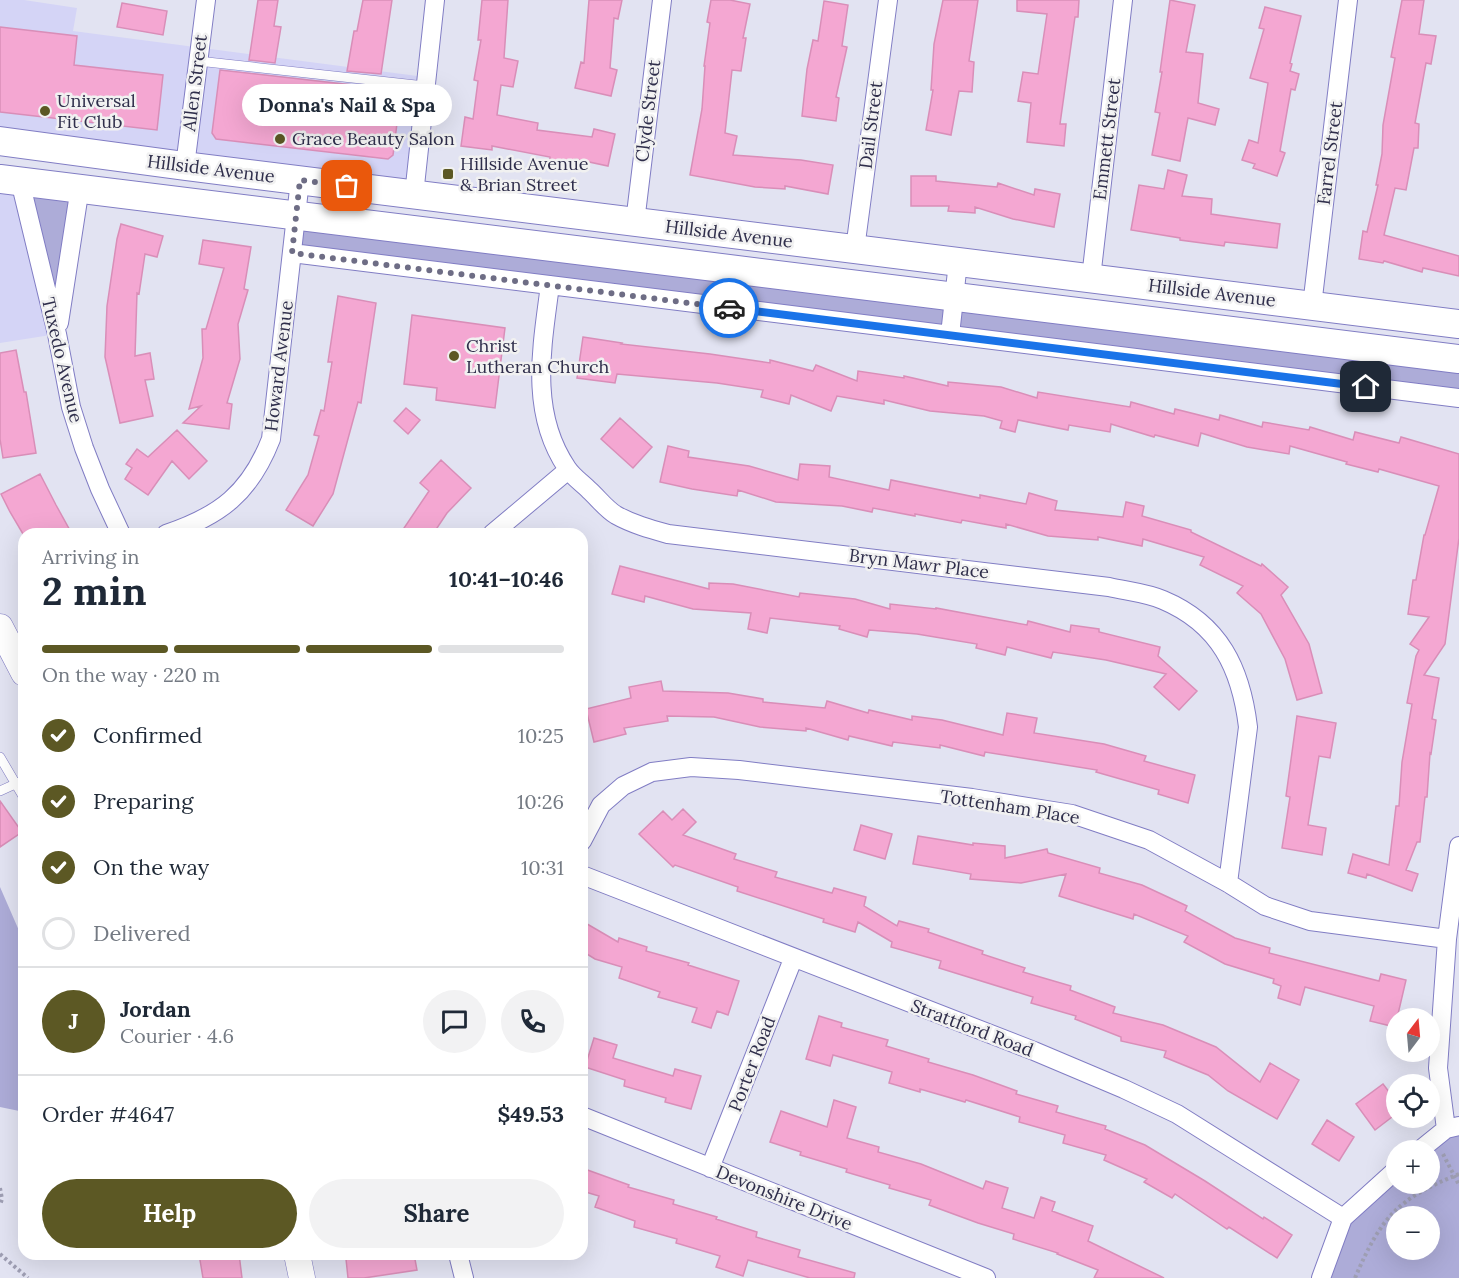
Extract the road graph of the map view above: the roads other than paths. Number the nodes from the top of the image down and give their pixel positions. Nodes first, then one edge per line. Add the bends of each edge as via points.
1 (206, 0) edge
2 (435, 0) edge
3 (662, 0) edge
4 (888, 0) edge
5 (1123, 0) edge
6 (1348, 0) edge
7 (198, 61) junction
8 (425, 86) junction
9 (0, 141) edge
10 (184, 166) junction
11 (10, 180) edge
12 (300, 180) junction
13 (80, 188) junction
14 (414, 195) junction
15 (296, 215) junction
16 (634, 222) junction
17 (855, 249) junction
18 (292, 253) junction
19 (958, 262) junction
20 (1091, 278) junction
21 (550, 285) junction
22 (954, 296) junction
23 (1312, 306) junction
24 (1459, 324) edge
25 (57, 334) junction
26 (950, 335) junction
27 (1459, 359) edge
28 (1459, 398) edge
29 (568, 470) junction
30 (119, 528) edge
31 (183, 528) edge
32 (499, 528) edge
33 (0, 627) edge
34 (18, 662) edge
35 (0, 757) edge
36 (18, 780) edge
37 (18, 783) edge
38 (0, 791) edge
39 (588, 830) edge
40 (1459, 846) edge
41 (588, 877) edge
42 (1228, 882) junction
43 (1447, 939) junction
44 (793, 959) junction
45 (588, 1118) edge
46 (1447, 1131) edge
47 (1434, 1140) edge
48 (711, 1168) junction
49 (1386, 1179) edge
50 (1343, 1218) junction
51 (298, 1260) edge
52 (460, 1260) edge
53 (302, 1278) edge
54 (464, 1278) edge
55 (986, 1278) edge
56 (1321, 1278) edge

1 - 7 street, Allen Street
2 - 8 street
3 - 16 street, Clyde Street
4 - 17 street, Dail Street
5 - 20 street, Emmett Street
6 - 23 street, Farrel Street
7 - 8 lane
7 - 10 street, Allen Street
8 - 14 street
9 - 10 main road, Hillside Avenue
10 - 12 main road, Hillside Avenue
11 - 13 main road, Hillside Avenue
11 - 25 street, Tuxedo Avenue
12 - 14 main road, Hillside Avenue
12 - 15 street, Howard Avenue
13 - 15 main road, Hillside Avenue
13 - 25 street
14 - 16 main road, Hillside Avenue
15 - 18 street, Howard Avenue
15 - 22 main road, Hillside Avenue
16 - 17 main road, Hillside Avenue
17 - 19 main road, Hillside Avenue
18 - 21 street
18 - 31 street, Howard Avenue via 271,439 247,485 211,515
19 - 20 main road, Hillside Avenue
19 - 22 street
20 - 23 main road, Hillside Avenue
21 - 26 street
21 - 29 street, Bryn Mawr Place via 542,345 541,397 553,444
22 - 26 street
22 - 27 main road, Hillside Avenue
23 - 24 main road, Hillside Avenue
25 - 30 street, Tuxedo Avenue via 71,407 100,489
26 - 28 street
29 - 32 street
29 - 42 street, Bryn Mawr Place via 615,514 668,534 1109,587 1161,599 1191,614 1222,647 1236,672 1245,704 1248,727
33 - 34 main road
35 - 36 lane
37 - 38 lane
39 - 42 street, Tottenham Place via 601,806 623,786 652,772 703,767 972,798 1072,814 1149,840
40 - 43 street
41 - 44 street, Strattford Road
42 - 43 street, Tottenham Place via 1265,906 1310,921
43 - 46 street via 1437,1068
44 - 48 street, Porter Road
44 - 50 street, Strattford Road via 1124,1089 1186,1120
45 - 48 street, Devonshire Drive
46 - 47 street
48 - 55 street, Devonshire Drive
49 - 50 street
50 - 56 street
51 - 53 main road
52 - 54 street

